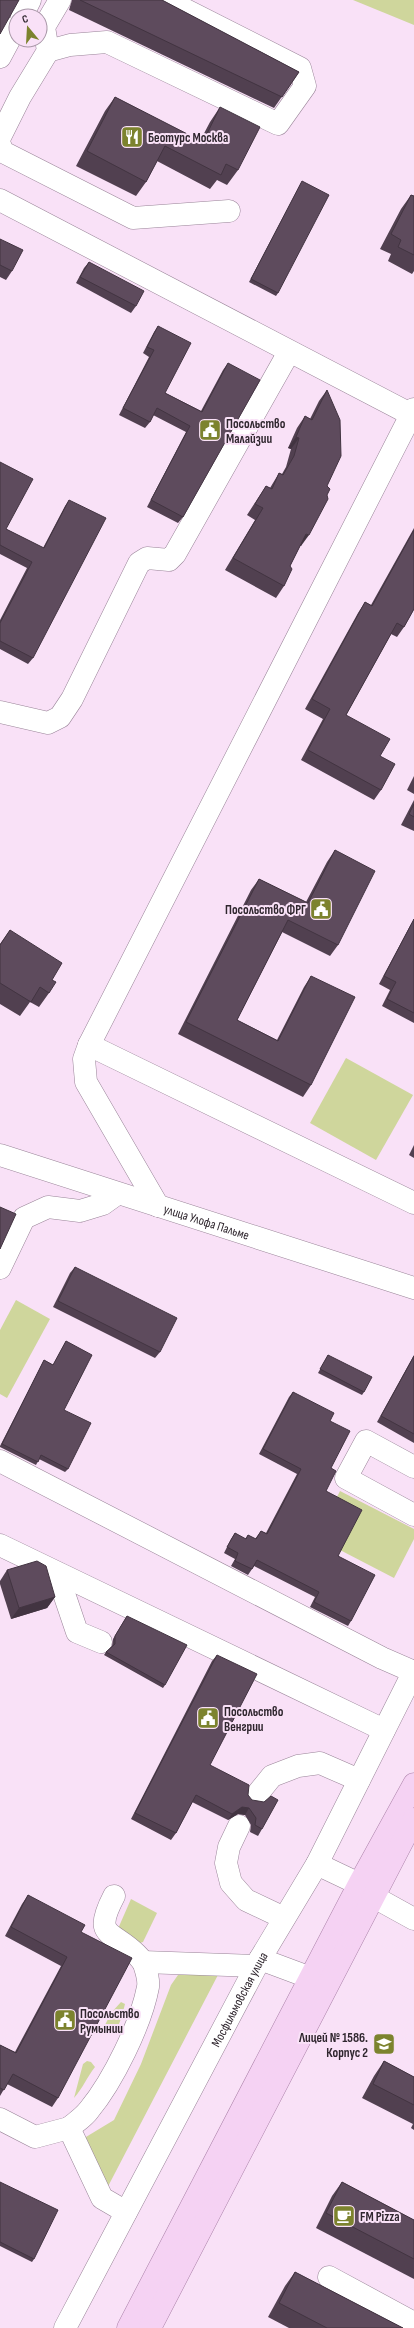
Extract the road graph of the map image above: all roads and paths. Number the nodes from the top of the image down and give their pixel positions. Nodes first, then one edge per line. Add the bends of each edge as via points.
1 (60, 0) edge
2 (166, 0) edge
3 (8, 42) edge
4 (48, 51) junction
5 (0, 57) edge
6 (1, 148) edge
7 (0, 200) edge
8 (229, 211) dead end
9 (289, 352) junction
10 (413, 413) edge
11 (0, 712) edge
12 (89, 1045) junction
13 (0, 1156) edge
14 (117, 1194) junction
15 (414, 1203) edge
16 (158, 1206) junction
17 (0, 1268) edge
18 (414, 1288) edge
19 (0, 1461) edge
20 (414, 1467) edge
21 (414, 1515) edge
22 (0, 1545) edge
23 (57, 1572) junction
24 (101, 1642) dead end
25 (414, 1672) edge
26 (384, 1730) junction
27 (359, 1780) junction
28 (414, 1784) edge
29 (255, 1796) dead end
30 (413, 1822) edge
31 (239, 1826) dead end
32 (317, 1864) junction
33 (366, 1891) junction
34 (114, 1896) dead end
35 (284, 1918) junction
36 (414, 1919) edge
37 (143, 1962) junction
38 (258, 1962) junction
39 (311, 1978) junction
40 (0, 2119) edge
41 (69, 2128) junction
42 (126, 2212) junction
43 (329, 2278) dead end
44 (164, 2280) junction
45 (414, 2322) edge
46 (65, 2328) edge
47 (128, 2328) edge
48 (150, 2328) edge

1 - 4 street via 44,27
2 - 4 street via 300,68 305,86 278,124 107,42 70,45
3 - 5 street
4 - 6 street via 20,97
6 - 8 street via 134,218
7 - 9 street
9 - 10 street
9 - 11 street via 175,554 169,560 156,561 147,558 139,563 72,699 60,717 48,723
10 - 12 street
12 - 15 street
12 - 16 street via 84,1059 86,1082
13 - 14 street, улица Улофа Пальме
14 - 16 street, улица Улофа Пальме
14 - 17 street via 103,1204 80,1211 48,1207 24,1218
16 - 18 street, улица Улофа Пальме
19 - 25 street
20 - 21 street via 366,1441 346,1478
22 - 23 street
23 - 24 street via 77,1632
23 - 26 street
25 - 26 street, Мосфильмовская улица
26 - 27 street, Мосфильмовская улица
27 - 29 street via 320,1763 298,1766 272,1776
27 - 32 street, Мосфильмовская улица
28 - 33 main road
30 - 33 main road
31 - 35 street via 229,1847 226,1863 231,1883 246,1900
32 - 33 street
32 - 35 street, Мосфильмовская улица
33 - 36 street
33 - 39 main road
33 - 44 main road
34 - 37 street via 106,1911 104,1925 107,1933
35 - 38 street, Мосфильмовская улица
37 - 38 street
37 - 41 street via 148,1986 140,2014 113,2074 89,2110
38 - 39 street
38 - 42 street, Мосфильмовская улица
39 - 44 main road
40 - 41 street via 35,2137
41 - 42 street via 102,2198
42 - 46 street, Мосфильмовская улица
43 - 45 street
44 - 47 main road
44 - 48 main road

